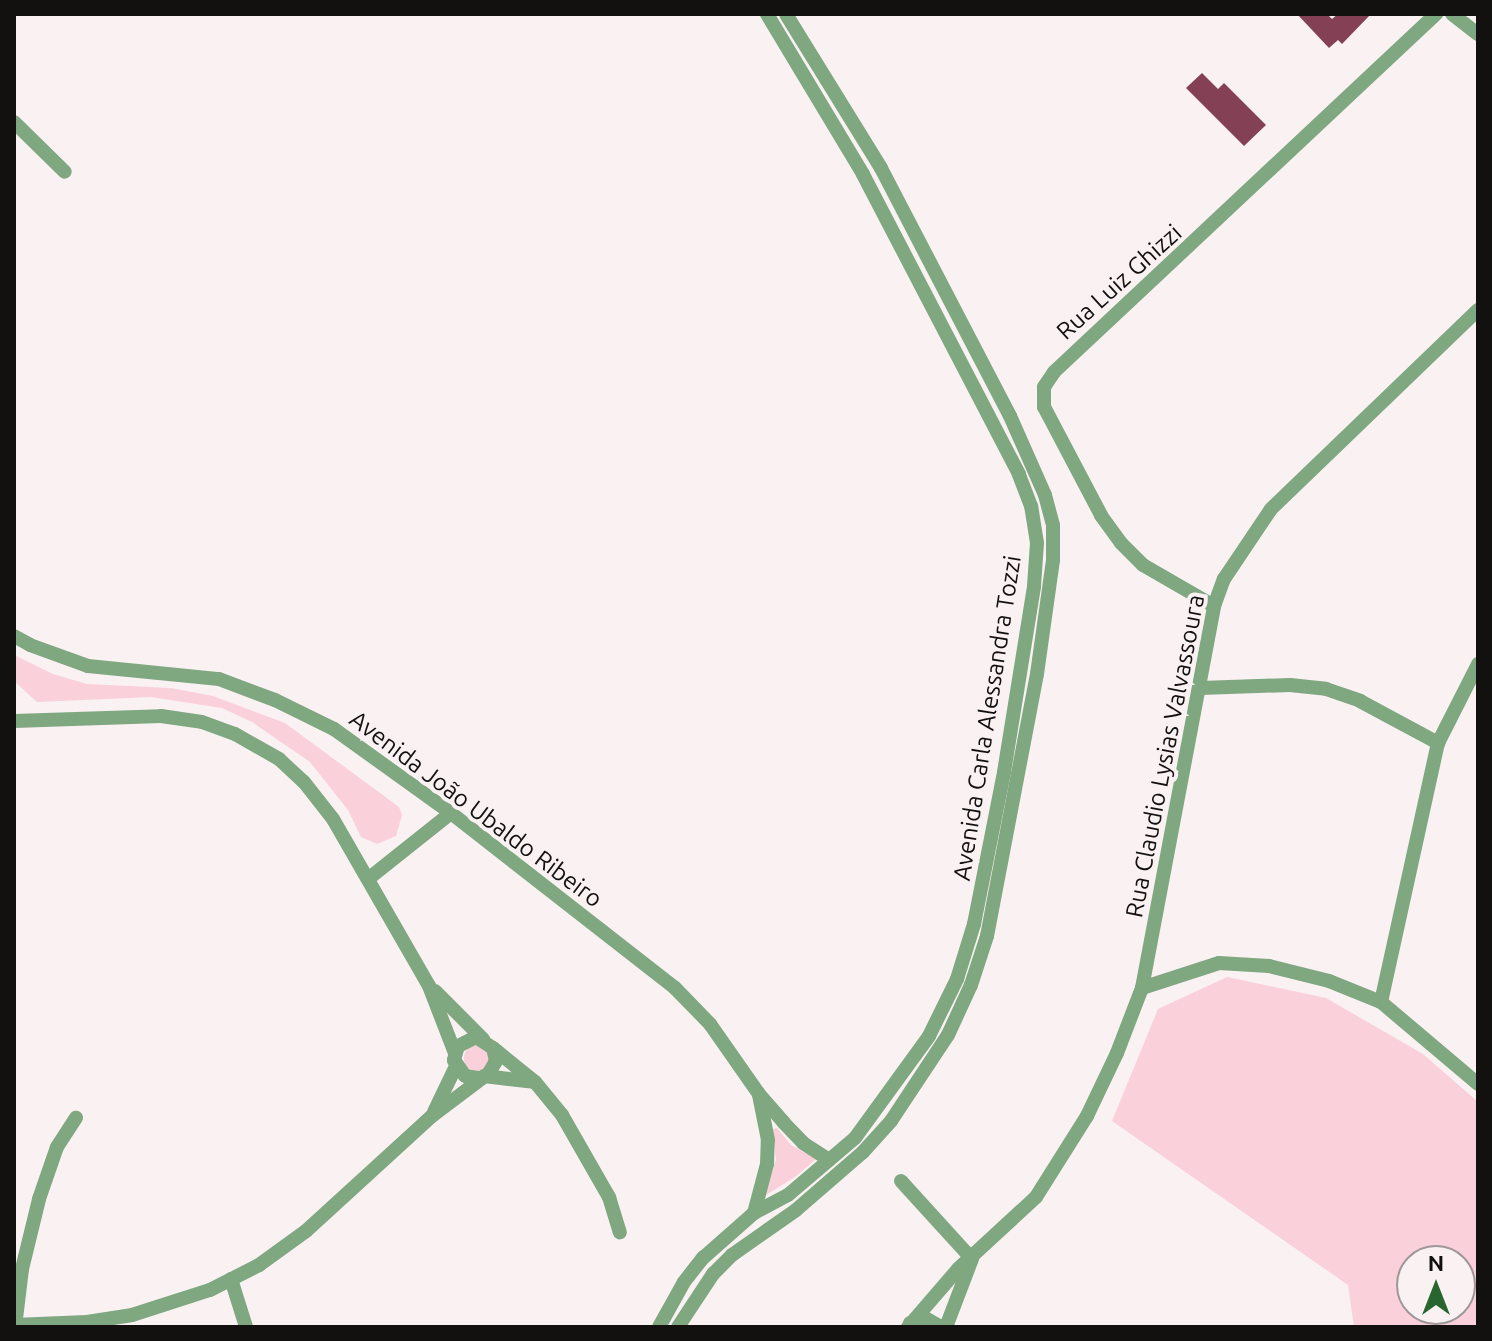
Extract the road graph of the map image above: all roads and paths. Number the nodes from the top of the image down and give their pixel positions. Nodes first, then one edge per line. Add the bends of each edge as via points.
1 (767, 14) edge
2 (786, 14) edge
3 (1436, 14) edge
4 (1452, 14) edge
5 (1478, 34) edge
6 (14, 122) edge
7 (65, 172) dead end
8 (1478, 310) edge
9 (1214, 606) junction
10 (14, 636) edge
11 (1478, 664) edge
12 (1200, 688) junction
13 (14, 721) edge
14 (1438, 743) junction
15 (451, 813) junction
16 (368, 879) junction
17 (429, 986) junction
18 (1142, 988) junction
19 (1381, 1002) junction
20 (488, 1043) junction
21 (455, 1060) junction
22 (481, 1077) junction
23 (535, 1082) junction
24 (1478, 1084) edge
25 (759, 1094) junction
26 (432, 1116) junction
27 (76, 1118) dead end
28 (829, 1160) junction
29 (901, 1181) dead end
30 (754, 1213) junction
31 (620, 1232) dead end
32 (972, 1259) junction
33 (231, 1279) junction
34 (15, 1325) edge
35 (909, 1325) edge
36 (246, 1327) edge
37 (659, 1327) edge
38 (678, 1327) edge
39 (943, 1327) edge

1 - 28 street, Avenida Carla Alessandra Tozzi via 863,174 990,416 1031,506 1037,543 1004,772 974,924 957,979 929,1036 888,1095 855,1138
2 - 38 street, Avenida Carla Alessandra Tozzi via 881,168 1010,416 1045,495 1053,525 1053,560 987,936 948,1035 891,1121 863,1152 796,1210 732,1255
3 - 9 street, Rua Luiz Ghizzi via 1044,387 1044,407 1121,543 1143,565
4 - 5 street
6 - 7 street
8 - 9 street, Rua Claudio Lysias Valvassoura via 1271,509 1224,579
9 - 12 street, Rua Claudio Lysias Valvassoura
10 - 15 street, Avenida João Ubaldo Ribeiro via 88,666 219,679 275,700 334,729
11 - 14 street
12 - 14 street via 1326,689
12 - 18 street, Rua Claudio Lysias Valvassoura
13 - 16 street via 161,716 235,734 279,759 304,782
14 - 19 street
15 - 16 street
15 - 25 street, Avenida João Ubaldo Ribeiro via 675,988 741,1063
16 - 17 street
17 - 20 street
17 - 21 street
18 - 19 street via 1219,963 1257,965 1329,981
18 - 32 street, Rua Claudio Lysias Valvassoura via 1087,1116 1058,1164 1036,1197
19 - 24 street
20 - 21 street via 469,1038
20 - 22 street via 496,1061
20 - 23 street
21 - 22 street via 465,1076
21 - 26 street
22 - 23 street
22 - 26 street
23 - 31 street via 597,1172
25 - 28 street, Avenida João Ubaldo Ribeiro via 803,1143
25 - 30 street, Avenida João Ubaldo Ribeiro via 768,1152
26 - 33 street via 306,1231
27 - 34 street via 57,1147 39,1199
28 - 30 street, Avenida Carla Alessandra Tozzi via 788,1195
29 - 32 street
30 - 37 street, Avenida Carla Alessandra Tozzi via 703,1258
32 - 35 street, Rua Claudio Lysias Valvassoura
32 - 39 street, Rua Claudio Lysias Valvassoura
33 - 34 street via 132,1315
33 - 36 street
35 - 39 street via 927,1319

